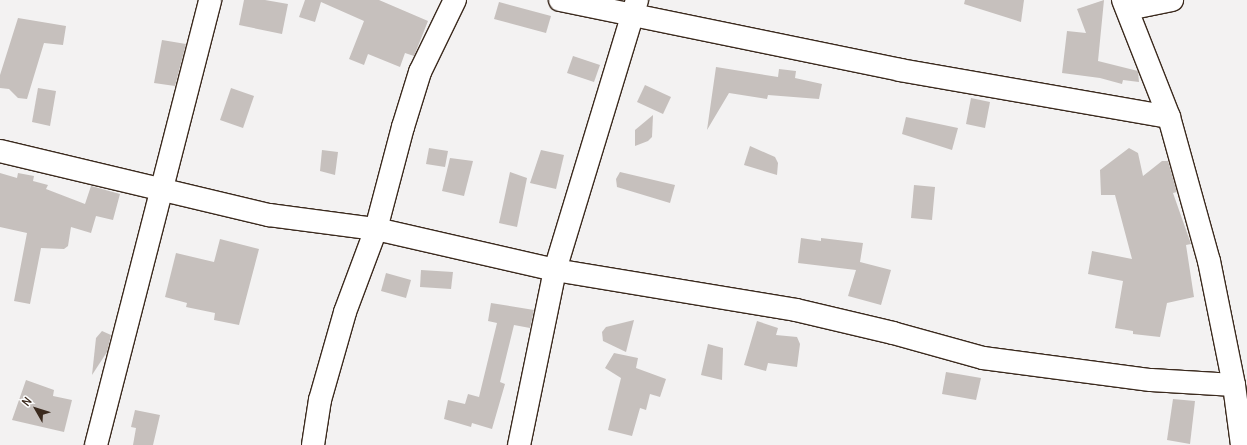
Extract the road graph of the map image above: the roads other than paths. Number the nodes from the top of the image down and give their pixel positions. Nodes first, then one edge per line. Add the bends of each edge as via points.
1 (210, 0) edge
2 (455, 0) edge
3 (560, 0) edge
4 (1172, 0) edge
5 (1125, 5) edge
6 (635, 8) edge
7 (1169, 117) junction
8 (0, 151) edge
9 (162, 189) junction
10 (376, 229) junction
11 (555, 270) junction
12 (1234, 385) junction
13 (96, 445) edge
14 (313, 445) edge
15 (519, 445) edge
16 (1242, 445) edge

1 - 9 street
2 - 10 street via 420,72
3 - 6 street
4 - 5 street
5 - 7 street
6 - 7 street via 900,70
6 - 11 street
7 - 12 street via 1209,261
8 - 9 street
9 - 10 street via 269,215 327,225
9 - 13 street
10 - 11 street
10 - 14 street via 345,312 320,400
11 - 12 street via 796,310 983,358 1151,380
11 - 15 street
12 - 16 street

